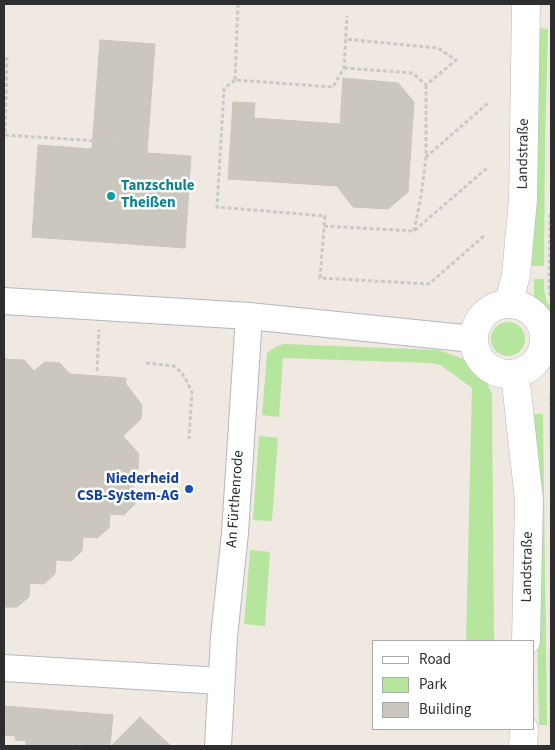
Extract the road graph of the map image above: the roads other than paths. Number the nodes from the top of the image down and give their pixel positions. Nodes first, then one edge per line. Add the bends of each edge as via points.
1 (526, 4) edge
2 (4, 301) edge
3 (509, 303) junction
4 (249, 316) junction
5 (473, 338) junction
6 (515, 374) junction
7 (526, 640) edge
8 (4, 668) edge
9 (221, 681) junction
10 (524, 730) edge
11 (218, 746) edge
12 (523, 746) edge

1 - 3 street, Landstraße via 523,200 516,274
2 - 4 street
3 - 5 street via 484,313
3 - 6 street via 534,313 542,323 545,336 544,349 537,361 527,370
4 - 5 street
4 - 9 street, An Fürthenrode via 235,533
5 - 6 street via 481,362 502,374
6 - 7 street, Landstraße via 529,500
8 - 9 street
9 - 11 street, An Fürthenrode
10 - 12 street

